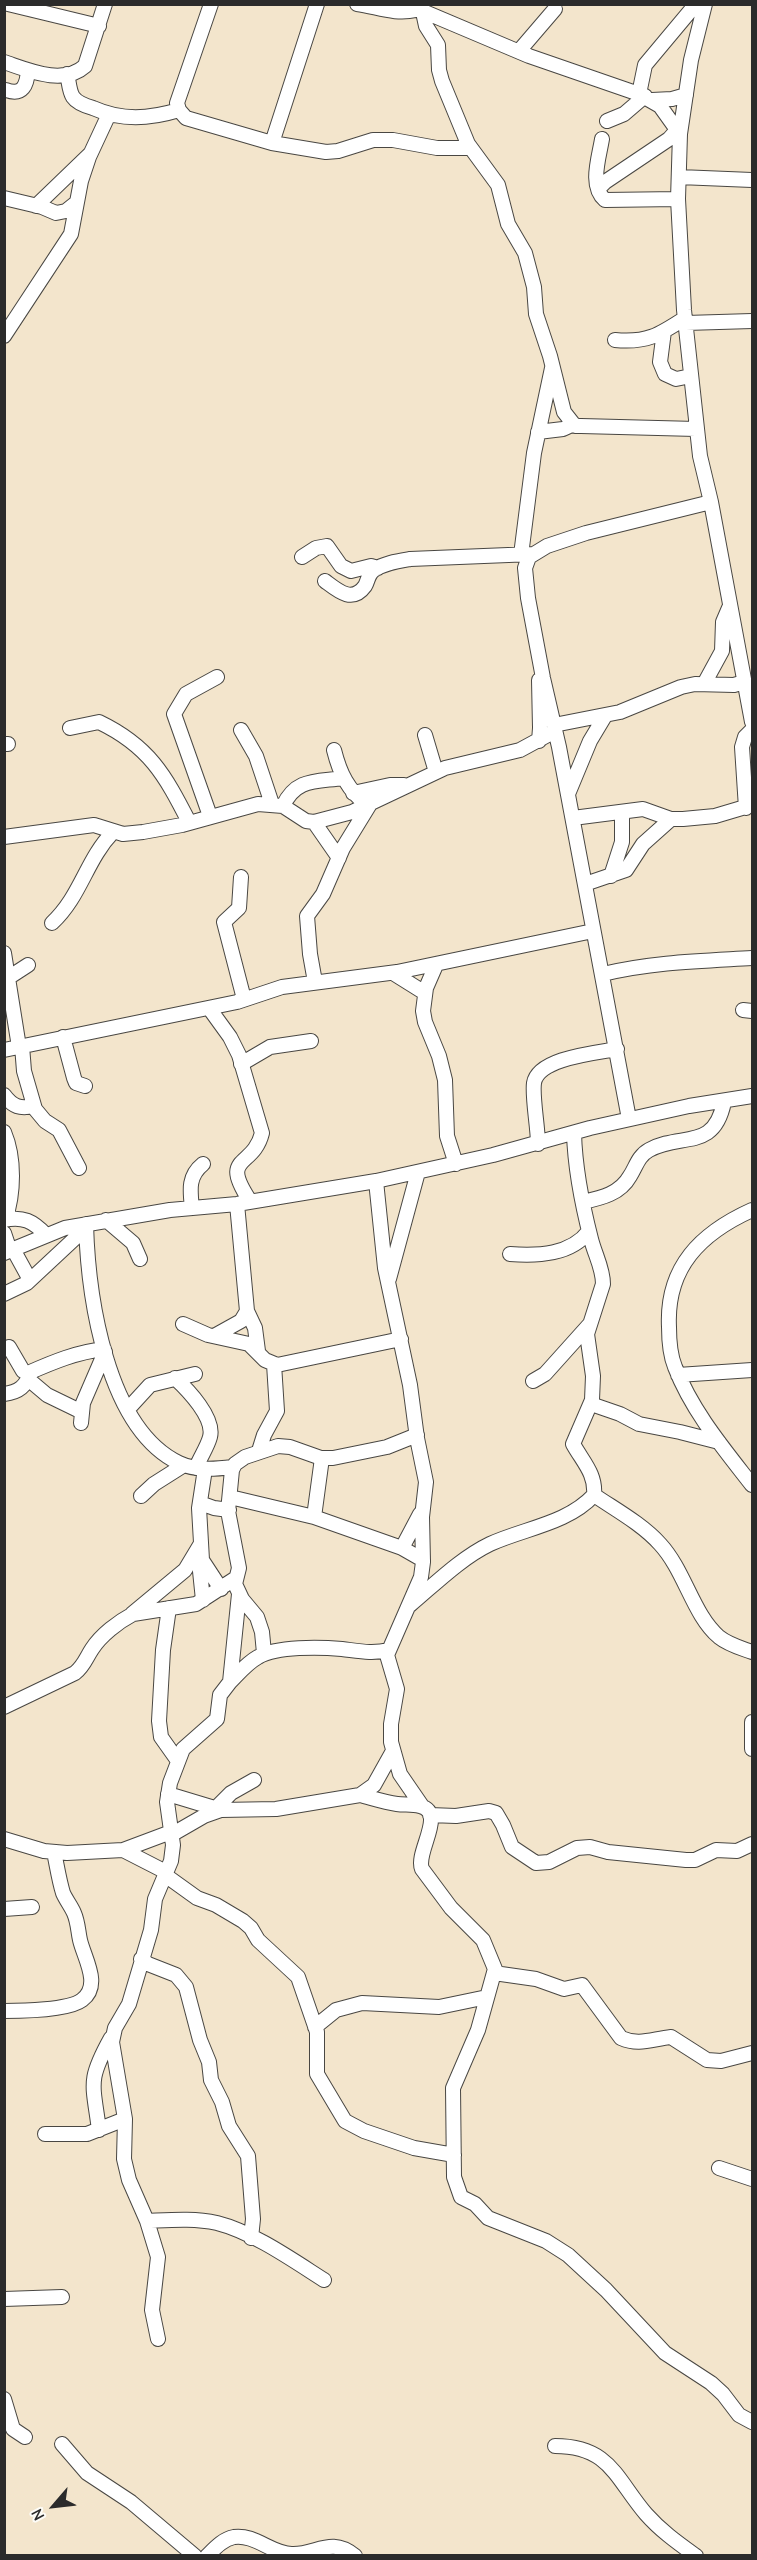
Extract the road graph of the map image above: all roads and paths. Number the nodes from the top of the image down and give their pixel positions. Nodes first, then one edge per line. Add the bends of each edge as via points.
1 (8, 4) edge
2 (105, 4) edge
3 (211, 4) edge
4 (317, 4) edge
5 (357, 4) edge
6 (696, 4) edge
7 (705, 4) edge
8 (377, 6) edge
9 (415, 9) edge
10 (555, 9) dead end
11 (99, 26) junction
12 (519, 51) junction
13 (4, 62) edge
14 (28, 70) junction
15 (67, 74) junction
16 (6, 90) edge
17 (686, 95) junction
18 (645, 97) junction
19 (179, 110) junction
20 (109, 114) junction
21 (607, 121) dead end
22 (679, 132) junction
23 (602, 139) dead end
24 (272, 143) junction
25 (470, 148) junction
26 (90, 154) junction
27 (679, 177) junction
28 (753, 180) edge
29 (598, 189) junction
30 (4, 198) edge
31 (678, 199) junction
32 (76, 203) junction
33 (36, 206) junction
34 (685, 321) junction
35 (753, 321) edge
36 (664, 332) junction
37 (4, 336) edge
38 (615, 340) dead end
39 (553, 367) junction
40 (691, 376) junction
41 (574, 424) junction
42 (696, 429) junction
43 (538, 432) junction
44 (711, 502) junction
45 (527, 555) junction
46 (302, 557) dead end
47 (378, 568) junction
48 (325, 581) dead end
49 (730, 607) junction
50 (741, 664) junction
51 (541, 670) junction
52 (217, 677) dead end
53 (704, 684) junction
54 (727, 685) junction
55 (748, 685) edge
56 (605, 716) junction
57 (753, 722) edge
58 (70, 728) dead end
59 (555, 728) junction
60 (241, 730) dead end
61 (753, 730) edge
62 (425, 735) dead end
63 (539, 741) junction
64 (334, 750) dead end
65 (436, 772) junction
66 (343, 778) junction
67 (409, 785) junction
68 (353, 794) junction
69 (568, 794) junction
70 (278, 805) junction
71 (369, 805) junction
72 (749, 807) edge
73 (622, 813) junction
74 (210, 816) junction
75 (573, 818) junction
76 (671, 819) junction
77 (189, 822) junction
78 (314, 822) junction
79 (113, 832) junction
80 (4, 837) edge
81 (339, 858) junction
82 (611, 876) junction
83 (241, 877) dead end
84 (585, 884) junction
85 (52, 923) dead end
86 (593, 932) junction
87 (4, 953) edge
88 (753, 958) edge
89 (28, 965) dead end
90 (436, 965) junction
91 (393, 973) junction
92 (603, 974) junction
93 (8, 978) junction
94 (315, 982) junction
95 (425, 993) junction
96 (244, 999) junction
97 (209, 1008) junction
98 (63, 1037) junction
99 (311, 1041) dead end
100 (20, 1047) junction
101 (617, 1048) junction
102 (4, 1050) edge
103 (241, 1064) junction
104 (85, 1086) dead end
105 (5, 1096) edge
106 (753, 1096) edge
107 (724, 1102) junction
108 (34, 1106) junction
109 (629, 1119) junction
110 (4, 1132) edge
111 (574, 1133) junction
112 (538, 1144) junction
113 (203, 1164) dead end
114 (456, 1164) junction
115 (79, 1168) dead end
116 (418, 1172) junction
117 (376, 1180) junction
118 (582, 1202) junction
119 (244, 1203) junction
120 (192, 1208) junction
121 (753, 1210) edge
122 (106, 1220) junction
123 (86, 1226) junction
124 (589, 1231) junction
125 (4, 1233) edge
126 (46, 1235) junction
127 (9, 1251) edge
128 (510, 1254) dead end
129 (140, 1259) dead end
130 (30, 1280) junction
131 (388, 1281) junction
132 (4, 1294) edge
133 (247, 1311) junction
134 (183, 1324) dead end
135 (589, 1325) junction
136 (214, 1336) junction
137 (401, 1340) junction
138 (9, 1347) dead end
139 (104, 1351) junction
140 (258, 1351) junction
141 (274, 1364) junction
142 (753, 1370) edge
143 (195, 1374) dead end
144 (30, 1375) junction
145 (678, 1375) junction
146 (175, 1378) junction
147 (533, 1381) dead end
148 (4, 1394) edge
149 (591, 1404) junction
150 (128, 1409) junction
151 (417, 1436) junction
152 (719, 1442) junction
153 (259, 1451) junction
154 (322, 1458) junction
155 (195, 1467) junction
156 (233, 1467) junction
157 (753, 1485) edge
158 (594, 1495) junction
159 (141, 1496) dead end
160 (200, 1503) junction
161 (230, 1503) junction
162 (423, 1509) junction
163 (314, 1517) junction
164 (200, 1545) junction
165 (402, 1548) junction
166 (202, 1560) junction
167 (423, 1560) junction
168 (236, 1578) junction
169 (221, 1589) junction
170 (239, 1594) junction
171 (203, 1600) junction
172 (408, 1606) junction
173 (169, 1608) junction
174 (132, 1614) junction
175 (389, 1650) junction
176 (753, 1652) edge
177 (264, 1653) junction
178 (230, 1682) junction
179 (4, 1707) edge
180 (753, 1722) edge
181 (753, 1749) edge
182 (393, 1751) junction
183 (178, 1761) junction
184 (254, 1780) dead end
185 (168, 1794) junction
186 (360, 1795) junction
187 (218, 1809) junction
188 (426, 1811) junction
189 (171, 1833) junction
190 (6, 1836) edge
191 (753, 1844) edge
192 (123, 1850) junction
193 (54, 1852) junction
194 (165, 1874) junction
195 (32, 1907) dead end
196 (4, 1909) edge
197 (141, 1959) junction
198 (494, 1973) junction
199 (487, 1997) junction
200 (4, 2011) edge
201 (315, 2026) junction
202 (113, 2034) junction
203 (753, 2053) edge
204 (125, 2120) junction
205 (99, 2130) junction
206 (45, 2134) dead end
207 (454, 2155) junction
208 (719, 2168) dead end
209 (753, 2179) edge
210 (147, 2221) junction
211 (251, 2238) junction
212 (324, 2280) dead end
213 (62, 2297) dead end
214 (4, 2299) edge
215 (158, 2339) dead end
216 (4, 2399) edge
217 (753, 2422) edge
218 (25, 2437) dead end
219 (62, 2444) dead end
220 (555, 2446) dead end
221 (195, 2556) edge
222 (207, 2556) edge
223 (355, 2556) edge
224 (696, 2556) edge

1 - 11 street
2 - 11 street
3 - 19 street via 177,103
4 - 24 street
5 - 8 street
6 - 18 street via 645,65
7 - 17 street
8 - 9 street via 405,13
9 - 12 street
9 - 25 street via 438,45 442,81
10 - 12 street
11 - 15 street via 85,66
12 - 18 street
13 - 14 street
14 - 15 street via 56,76
14 - 16 street via 23,89
15 - 20 street via 76,100
17 - 18 street via 672,99
17 - 22 street
18 - 21 street via 624,114
18 - 22 street via 660,106
19 - 20 street via 154,117
19 - 24 street via 196,122
20 - 26 street
22 - 27 street
22 - 29 street
23 - 29 street
24 - 25 street via 326,152 373,140
25 - 39 street via 498,185 508,225 525,253 536,314
26 - 32 street
26 - 33 street
27 - 28 street
27 - 31 street
29 - 31 street via 605,201
30 - 33 street
31 - 34 street
32 - 33 street via 61,213
32 - 37 street via 71,234
34 - 35 street
34 - 36 street
34 - 40 street
36 - 38 street via 644,340
36 - 40 street via 660,362 665,374 675,379
39 - 41 street via 564,412
39 - 43 street
40 - 42 street
41 - 42 street
41 - 43 street
42 - 44 street
43 - 45 street
44 - 45 street via 586,533
44 - 49 street
45 - 47 street via 410,559
45 - 51 street via 525,568
46 - 47 street via 327,546 341,566 351,572 371,566
47 - 48 street via 370,573 358,593 351,595
49 - 50 street
49 - 53 street via 723,622 722,651
50 - 54 street
50 - 55 street
51 - 59 street
51 - 63 street
52 - 74 street via 186,694 174,714
53 - 54 street
53 - 56 street via 681,687
54 - 55 street
55 - 57 street
56 - 59 street
56 - 69 street
58 - 77 street via 99,722 138,746 157,765
59 - 63 street
59 - 69 street
60 - 70 street
61 - 72 street via 742,747
62 - 65 street
63 - 65 street via 520,750
64 - 66 street
65 - 67 street
66 - 68 street
66 - 70 street via 306,783 292,790
67 - 68 street via 390,785
67 - 71 street
68 - 71 street
69 - 75 street
70 - 74 street via 258,804
70 - 78 street
71 - 78 street
71 - 81 street
72 - 76 street via 715,816
73 - 75 street
73 - 76 street via 643,809
73 - 82 street via 622,842
74 - 77 street
75 - 84 street
76 - 82 street via 643,844 626,870
77 - 79 street via 143,832
78 - 81 street
79 - 80 street via 87,825
79 - 85 street via 94,857 68,908
81 - 94 street via 327,886 307,916
82 - 84 street
83 - 96 street via 239,908 224,922
84 - 86 street
86 - 90 street
86 - 92 street
87 - 93 street
88 - 92 street via 679,961
89 - 93 street
90 - 91 street
90 - 95 street
91 - 94 street
91 - 95 street
92 - 101 street
93 - 100 street
94 - 96 street
95 - 114 street via 423,1011 441,1064 447,1136
96 - 97 street
97 - 98 street
97 - 103 street via 230,1036
98 - 100 street
98 - 104 street via 76,1083
99 - 103 street via 270,1047
100 - 102 street
100 - 108 street
101 - 109 street
101 - 112 street via 561,1060 538,1073 534,1089
103 - 119 street via 262,1133 260,1142 236,1171
105 - 108 street via 15,1107
106 - 107 street
107 - 109 street
107 - 118 street via 716,1125 707,1133 650,1150 618,1190
108 - 115 street via 45,1121 59,1130
109 - 111 street
110 - 126 street via 12,1181 4,1220 24,1218
111 - 112 street
111 - 118 street
112 - 114 street
113 - 120 street via 193,1172 191,1180
114 - 116 street
116 - 117 street
116 - 131 street
117 - 119 street
117 - 131 street
118 - 124 street
119 - 120 street
119 - 133 street
120 - 122 street
121 - 145 street via 715,1232 680,1268 668,1307 670,1345
122 - 123 street
122 - 129 street via 133,1244
123 - 126 street
123 - 130 street
123 - 139 street via 92,1299
124 - 128 street via 570,1248 542,1254
124 - 135 street via 603,1284
125 - 127 street
126 - 127 street
127 - 130 street
130 - 132 street
131 - 137 street
133 - 136 street via 241,1321
133 - 140 street via 255,1328
134 - 136 street
135 - 147 street via 545,1374
135 - 149 street
136 - 140 street via 239,1340
137 - 141 street
137 - 151 street
138 - 144 street via 23,1371
139 - 144 street via 87,1350
139 - 144 street via 91,1380 82,1417 47,1395
139 - 150 street
140 - 141 street
141 - 153 street via 277,1411
142 - 145 street
143 - 146 street
144 - 148 street via 18,1391
145 - 152 street
146 - 150 street via 150,1385
146 - 155 street via 196,1400 208,1424 209,1440
149 - 152 street via 639,1424
149 - 158 street via 573,1444 595,1482
150 - 155 street via 159,1451
151 - 154 street via 359,1454
151 - 162 street via 426,1482
152 - 157 street
153 - 154 street via 290,1447
153 - 156 street
154 - 163 street
155 - 156 street
155 - 159 street via 154,1484
155 - 160 street
156 - 161 street
158 - 172 street via 576,1511 490,1544 466,1558
158 - 176 street via 659,1542 719,1637
160 - 161 street via 214,1508
160 - 164 street
161 - 163 street
161 - 168 street via 229,1522 239,1568
162 - 165 street
162 - 167 street
163 - 165 street
164 - 166 street
164 - 174 street via 185,1570
165 - 167 street
166 - 169 street
166 - 171 street
167 - 172 street via 421,1576
168 - 169 street
168 - 170 street
169 - 171 street
170 - 177 street via 257,1617
170 - 178 street
171 - 173 street
172 - 175 street
173 - 174 street
173 - 183 street via 159,1721 161,1737
174 - 179 street via 91,1650 75,1673
175 - 177 street
175 - 182 street via 388,1661 397,1689 391,1724
177 - 178 street
178 - 183 street via 220,1695 217,1719 188,1742
180 - 181 street
182 - 186 street via 374,1785
182 - 188 street via 400,1774
183 - 185 street
184 - 187 street via 231,1793
185 - 187 street
185 - 189 street
186 - 187 street via 276,1809
186 - 188 street
187 - 189 street
188 - 191 street via 456,1816 496,1813 512,1846 536,1863 549,1862 581,1847 695,1860
188 - 198 street via 431,1829 420,1863 442,1898 483,1940
189 - 192 street
189 - 194 street via 171,1861
190 - 193 street
192 - 193 street
192 - 194 street
193 - 200 street via 92,1980 88,1993 82,2000 53,2008
194 - 197 street
194 - 201 street via 197,1898 234,1915 251,1928 258,1940 298,1977
195 - 196 street
197 - 202 street via 129,2004
197 - 211 street via 176,1975 186,1987 212,2084 248,2156
198 - 199 street
198 - 203 street via 536,1979 558,1988 582,1985 626,2040 648,2043 671,2037 713,2061
199 - 201 street via 439,2007 362,2003 336,2010
199 - 207 street via 453,2088
201 - 207 street via 317,2074 345,2121 414,2148
202 - 204 street via 112,2051
202 - 205 street via 93,2078
204 - 205 street
204 - 210 street via 126,2170
205 - 206 street via 87,2134
207 - 217 street via 454,2177 463,2199 475,2204 488,2218 546,2241 568,2255 665,2353 711,2383 739,2415
208 - 209 street
210 - 211 street via 184,2219 218,2223
210 - 215 street via 158,2257 152,2310
211 - 212 street
213 - 214 street
216 - 218 street via 14,2429
219 - 221 street via 87,2473 131,2502
220 - 224 street via 581,2448 616,2472 656,2524
222 - 223 street via 222,2542 238,2537 291,2554 327,2547 347,2549

